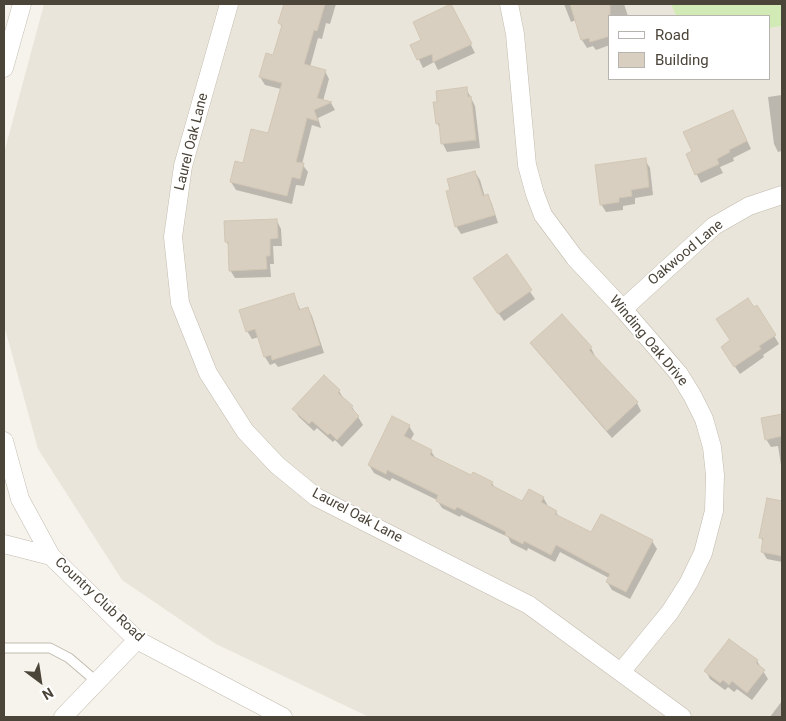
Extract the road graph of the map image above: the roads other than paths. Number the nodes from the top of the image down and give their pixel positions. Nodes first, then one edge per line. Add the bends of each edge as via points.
1 (22, 4) edge
2 (229, 4) edge
3 (510, 4) edge
4 (4, 68) edge
5 (782, 195) edge
6 (622, 309) junction
7 (4, 442) edge
8 (4, 544) edge
9 (51, 556) junction
10 (137, 640) junction
11 (4, 648) edge
12 (621, 672) junction
13 (97, 682) junction
14 (63, 717) edge
15 (283, 717) edge
16 (682, 717) edge

1 - 4 street
2 - 12 street, Laurel Oak Lane via 183,166 172,237 180,303 208,373 244,431 316,498 529,605
3 - 6 street, Winding Oak Drive via 516,34 527,165 535,194 543,215 575,258
5 - 6 street, Oakwood Lane via 749,206 714,226
6 - 12 street, Winding Oak Drive via 679,374 692,395 704,419 715,475 714,511 703,553 693,575 670,612
7 - 9 street, Country Club Road via 20,499
8 - 9 street
9 - 10 street, Country Club Road
10 - 13 street
10 - 15 street, Country Club Road
11 - 13 lane via 50,648 69,658
12 - 16 street, Laurel Oak Lane
13 - 14 street

